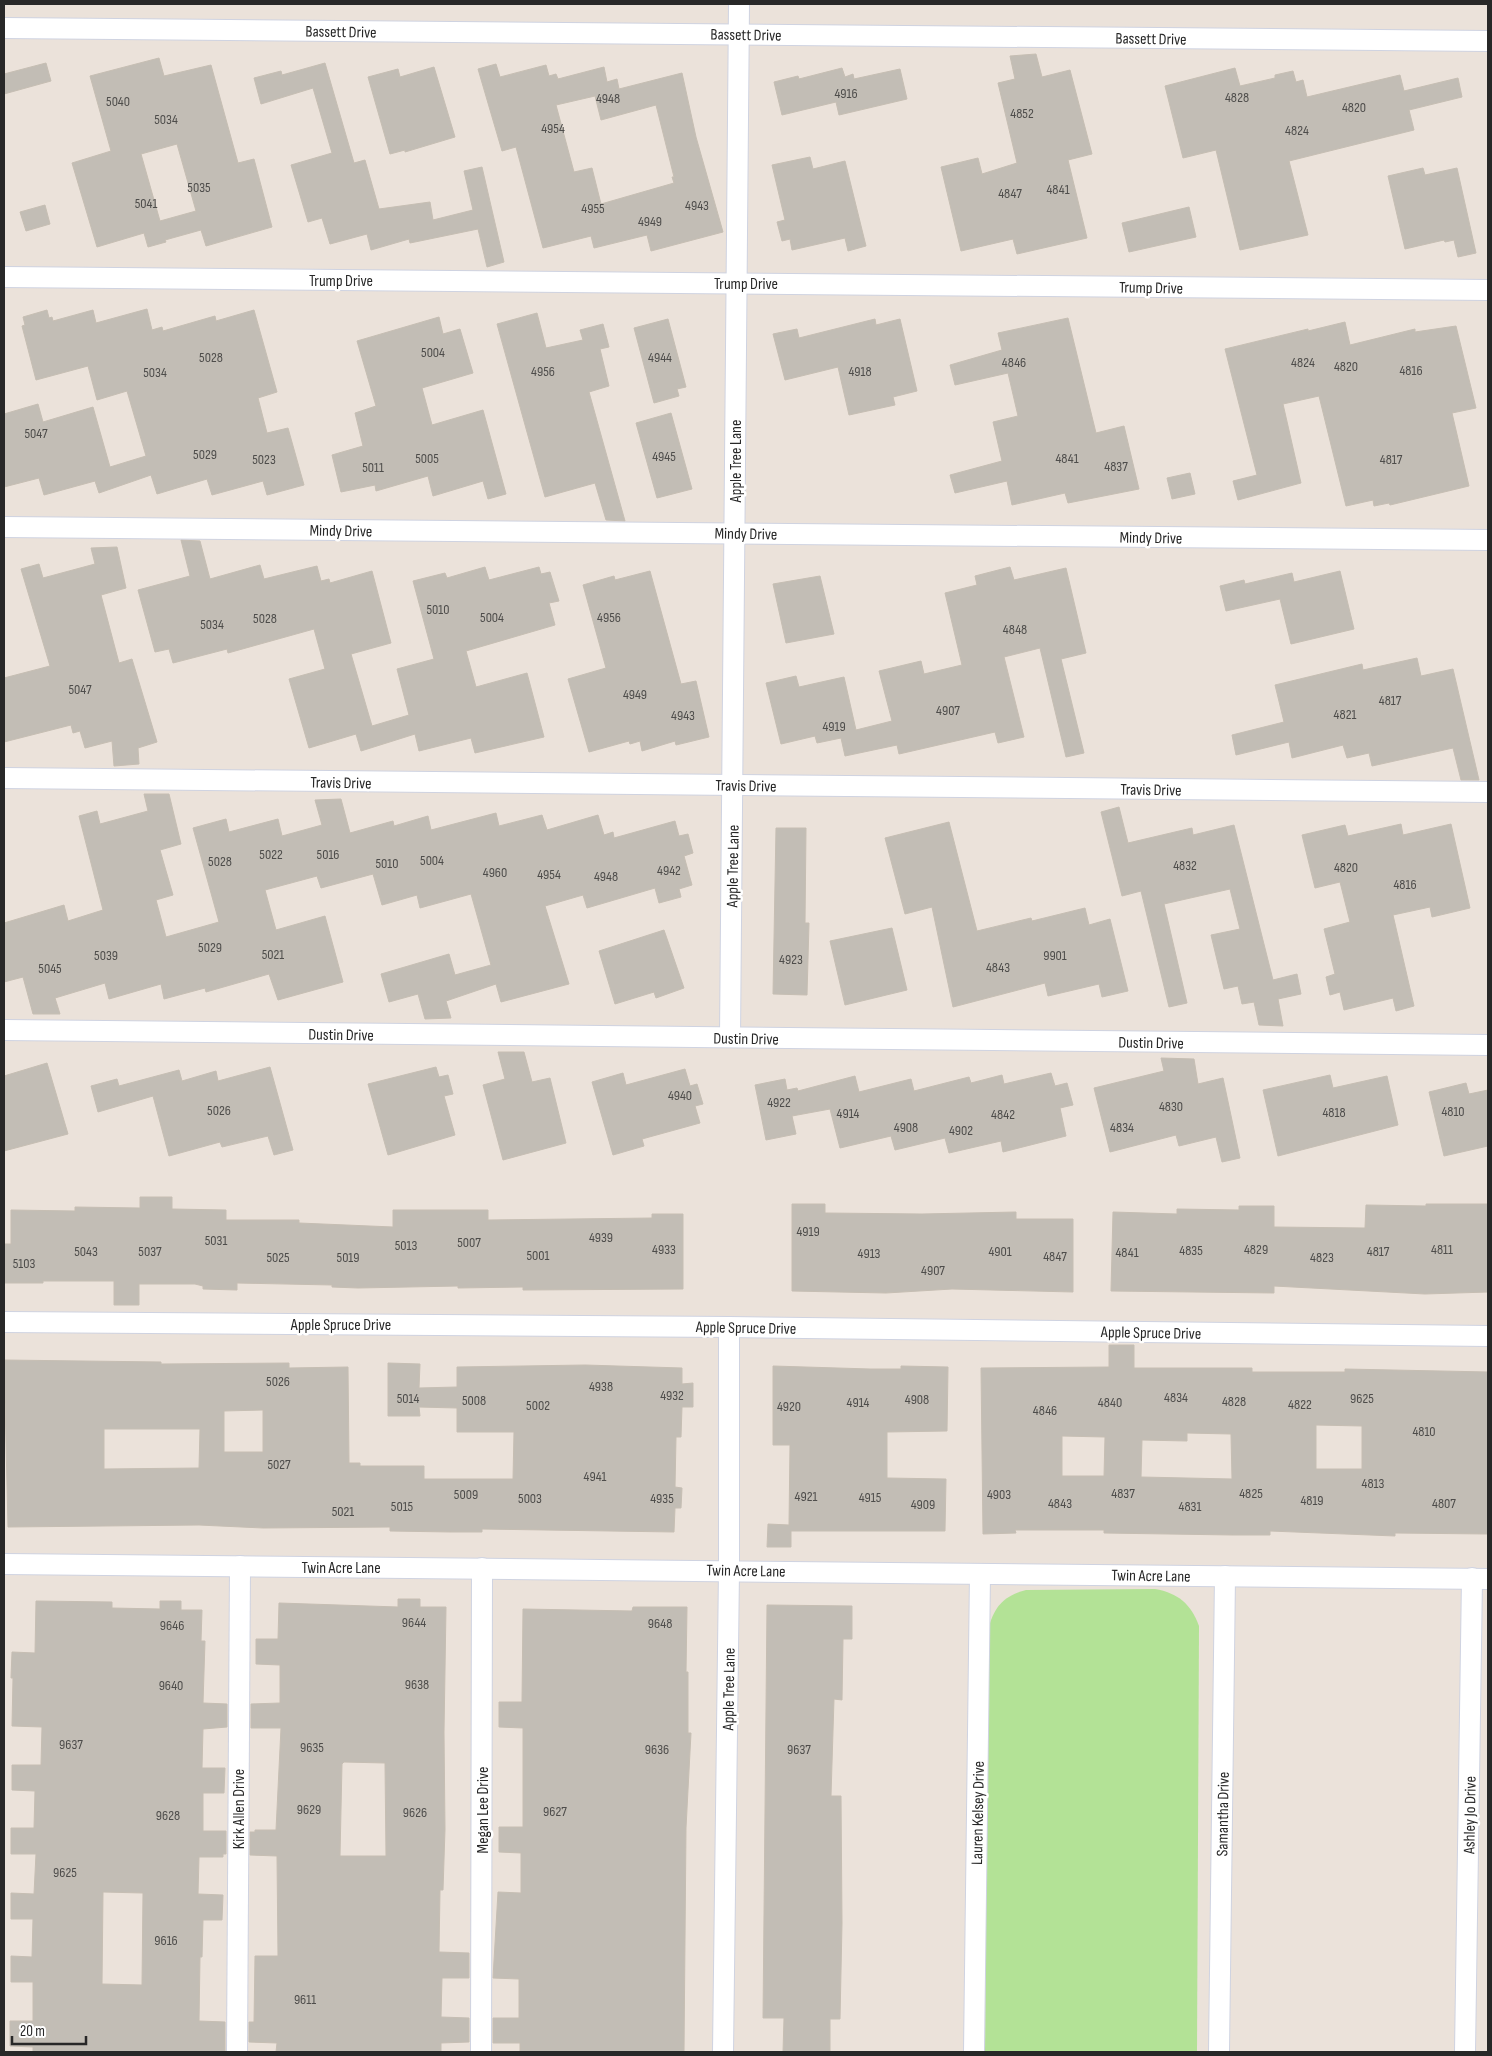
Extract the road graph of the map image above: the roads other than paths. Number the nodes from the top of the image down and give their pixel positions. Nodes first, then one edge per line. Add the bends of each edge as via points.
1 (739, 4) edge
2 (4, 28) edge
3 (739, 34) junction
4 (1488, 41) edge
5 (4, 277) edge
6 (737, 283) junction
7 (1488, 290) edge
8 (4, 527) edge
9 (735, 533) junction
10 (1488, 540) edge
11 (4, 778) edge
12 (732, 785) junction
13 (1488, 792) edge
14 (4, 1030) edge
15 (730, 1038) junction
16 (1488, 1045) edge
17 (4, 1322) edge
18 (729, 1327) junction
19 (1488, 1336) edge
20 (4, 1564) edge
21 (240, 1566) junction
22 (482, 1568) junction
23 (729, 1570) junction
24 (980, 1574) junction
25 (1225, 1576) junction
26 (1480, 1578) edge
27 (237, 2052) edge
28 (481, 2052) edge
29 (723, 2052) edge
30 (974, 2052) edge
31 (1219, 2052) edge
32 (1465, 2052) edge

1 - 3 street, Apple Tree Lane
2 - 3 street, Bassett Drive
3 - 4 street, Bassett Drive
3 - 6 street, Apple Tree Lane
5 - 6 street, Trump Drive
6 - 7 street, Trump Drive
6 - 9 street, Apple Tree Lane
8 - 9 street, Mindy Drive
9 - 10 street, Mindy Drive
9 - 12 street, Apple Tree Lane
11 - 12 street, Travis Drive
12 - 13 street, Travis Drive
12 - 15 street, Apple Tree Lane
14 - 15 street, Dustin Drive
15 - 16 street, Dustin Drive
17 - 18 street, Apple Spruce Drive
18 - 19 street, Apple Spruce Drive
18 - 23 street, Apple Tree Lane
20 - 21 street, Twin Acre Lane
21 - 22 street, Twin Acre Lane
21 - 27 street, Kirk Allen Drive
22 - 23 street, Twin Acre Lane
22 - 28 street, Megan Lee Drive
23 - 24 street, Twin Acre Lane
23 - 29 street, Apple Tree Lane
24 - 25 street, Twin Acre Lane
24 - 30 street, Lauren Kelsey Drive
25 - 26 street, Twin Acre Lane
25 - 31 street, Samantha Drive
26 - 32 street, Ashley Jo Drive

